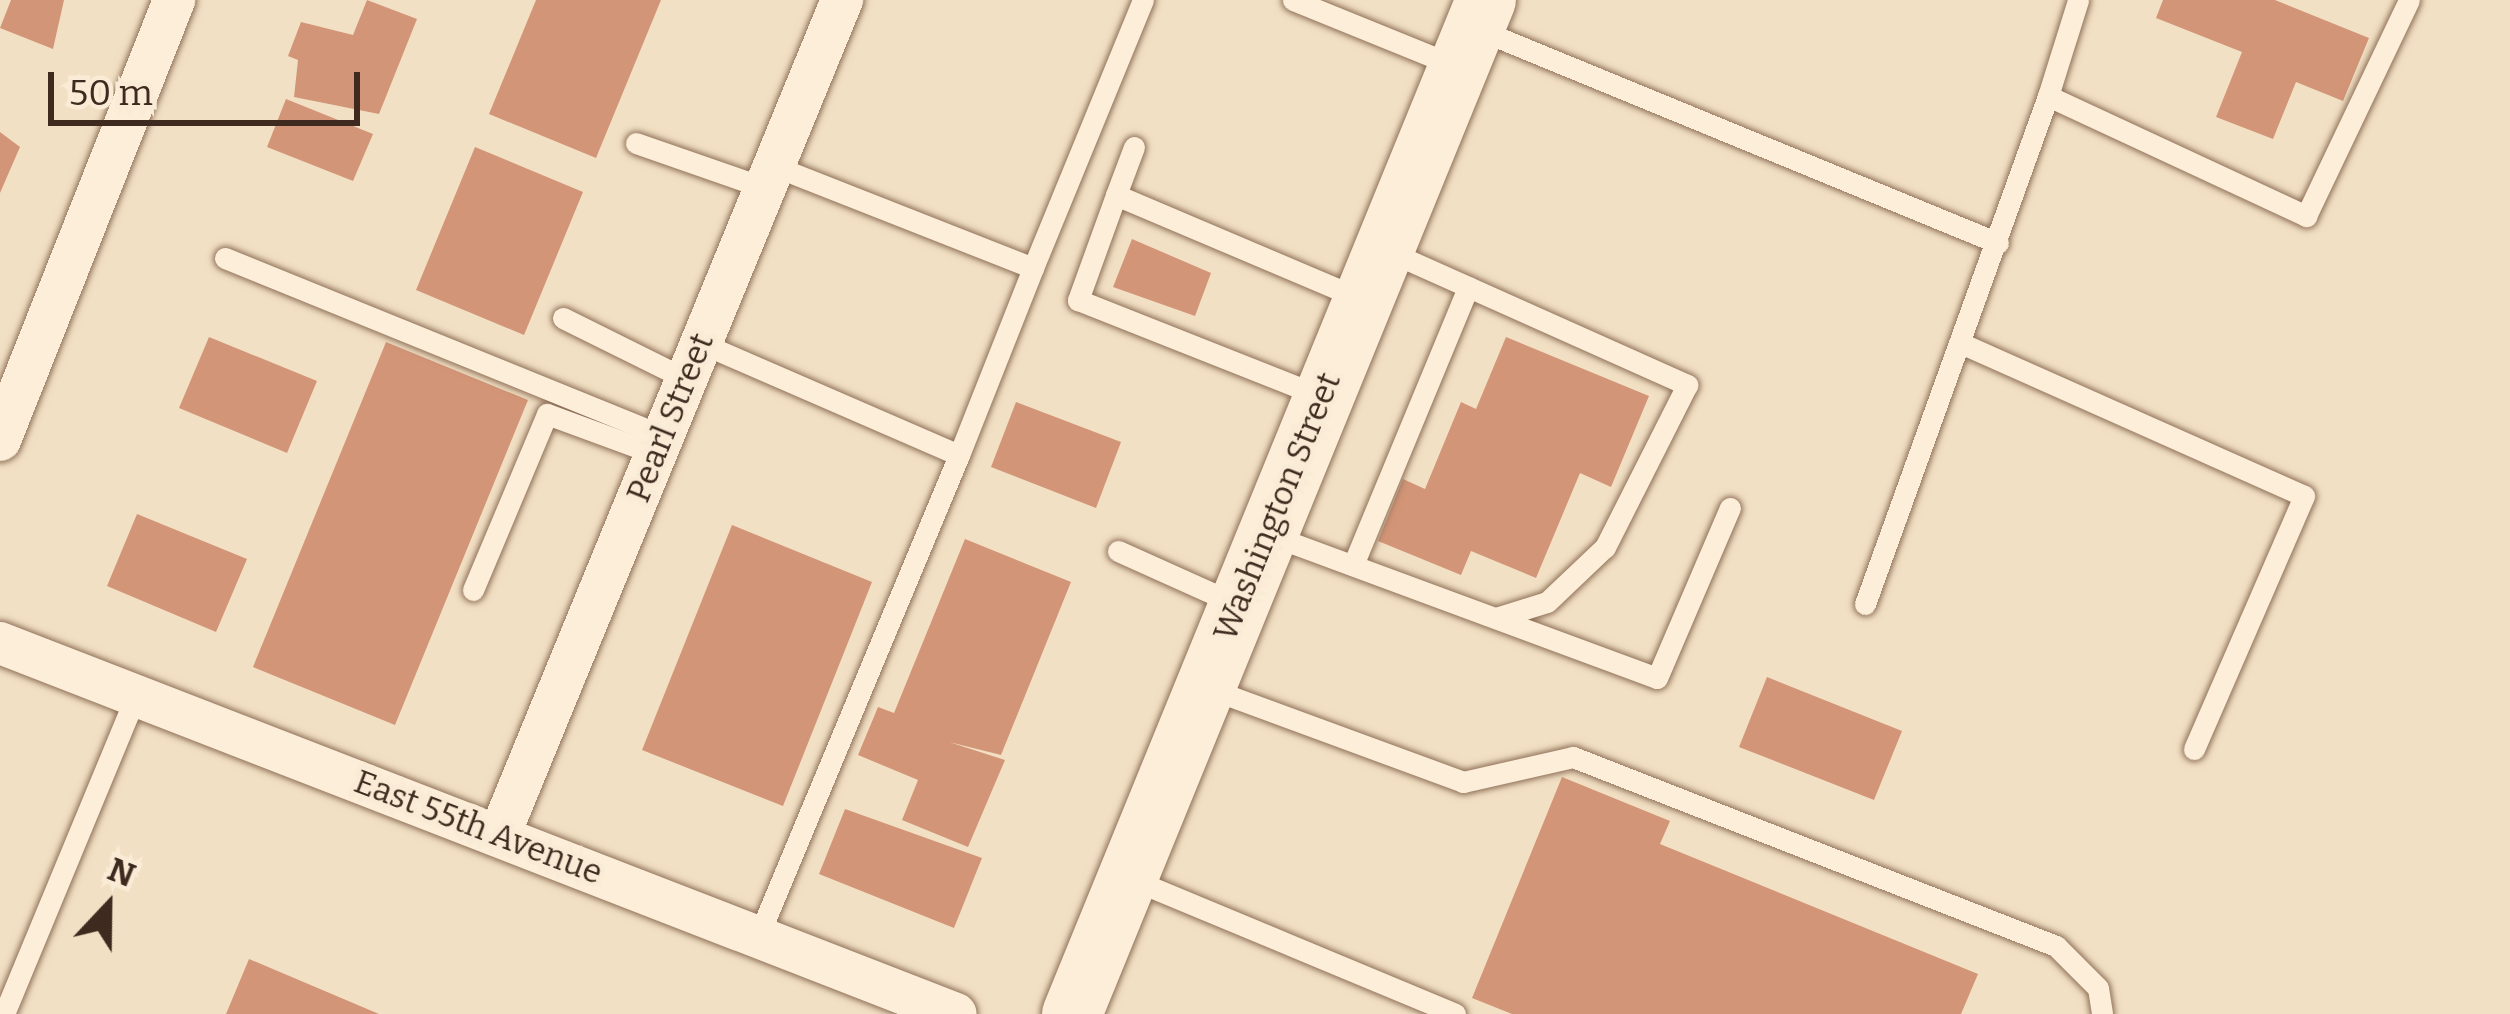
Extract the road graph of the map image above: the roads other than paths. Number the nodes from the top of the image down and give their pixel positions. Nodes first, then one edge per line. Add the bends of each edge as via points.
1 (174, 0) edge
2 (842, 0) edge
3 (1143, 0) edge
4 (1293, 0) edge
5 (2078, 0) edge
6 (2409, 0) edge
7 (1472, 31) edge
8 (2048, 96) junction
9 (636, 143) dead end
10 (1134, 147) dead end
11 (769, 177) junction
12 (1116, 195) junction
13 (1997, 243) junction
14 (225, 258) dead end
15 (1033, 268) junction
16 (1372, 274) junction
17 (1468, 287) junction
18 (563, 318) dead end
19 (1965, 345) junction
20 (694, 361) junction
21 (1322, 396) junction
22 (0, 440) edge
23 (659, 446) junction
24 (959, 455) junction
25 (1730, 508) dead end
26 (1267, 533) junction
27 (1118, 551) dead end
28 (1353, 565) junction
29 (473, 590) dead end
30 (1865, 604) dead end
31 (1238, 605) junction
32 (1496, 618) junction
33 (0, 643) edge
34 (1204, 687) junction
35 (136, 696) junction
36 (2194, 749) dead end
37 (499, 836) junction
38 (1128, 877) junction
39 (758, 937) junction
40 (4, 1014) edge
41 (956, 1014) edge
42 (1072, 1014) edge
43 (1455, 1014) edge
44 (2102, 1014) edge

1 - 22 street
2 - 11 street, Pearl Street
3 - 15 lane
4 - 7 lane
5 - 8 lane
6 - 8 lane via 2306,216
7 - 13 lane
7 - 16 main road, Washington Street
8 - 13 lane
9 - 11 lane
10 - 12 lane
11 - 15 lane
11 - 20 street, Pearl Street
12 - 16 lane
12 - 21 lane via 1078,300
13 - 19 lane
14 - 23 lane
15 - 24 lane
16 - 17 lane
16 - 21 main road, Washington Street
17 - 28 lane
17 - 32 lane via 1687,386 1605,547 1547,602
18 - 20 lane
19 - 30 lane
19 - 36 lane via 2304,496
20 - 23 street, Pearl Street
20 - 24 lane
21 - 26 main road, Washington Street
23 - 29 lane via 547,413
23 - 37 street, Pearl Street
24 - 39 lane
25 - 32 lane via 1657,678
26 - 28 lane
26 - 31 main road, Washington Street
27 - 31 lane
28 - 32 lane
31 - 34 main road, Washington Street
33 - 35 street, East 55th Avenue
34 - 38 main road, Washington Street
34 - 44 lane via 1463,782 1573,757 1594,764 2056,946 2098,988
35 - 37 street, East 55th Avenue
35 - 40 lane
37 - 39 street, East 55th Avenue
38 - 42 main road, Washington Street
38 - 43 lane
39 - 41 street, East 55th Avenue

